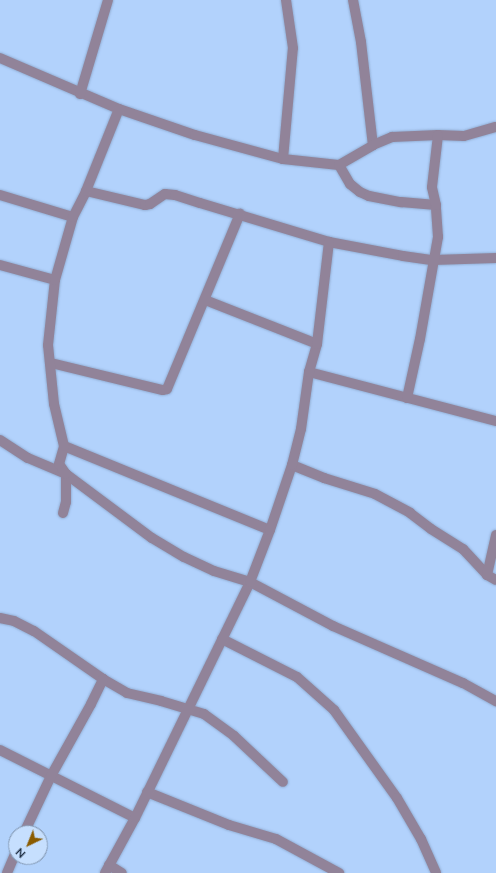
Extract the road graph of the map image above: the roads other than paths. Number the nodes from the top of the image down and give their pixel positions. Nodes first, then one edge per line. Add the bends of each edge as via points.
1 (108, 0) edge
2 (286, 0) edge
3 (353, 0) edge
4 (0, 58) edge
5 (80, 94) junction
6 (119, 109) junction
7 (496, 127) edge
8 (438, 135) junction
9 (373, 144) junction
10 (283, 159) junction
11 (339, 165) junction
12 (86, 192) junction
13 (0, 195) edge
14 (436, 205) junction
15 (240, 214) junction
16 (73, 217) junction
17 (329, 242) junction
18 (496, 258) edge
19 (433, 260) junction
20 (0, 265) edge
21 (55, 280) junction
22 (205, 300) junction
23 (317, 344) junction
24 (52, 363) junction
25 (309, 372) junction
26 (407, 398) junction
27 (496, 421) edge
28 (0, 440) edge
29 (64, 446) junction
30 (292, 465) junction
31 (66, 474) junction
32 (63, 513) dead end
33 (270, 530) junction
34 (496, 535) edge
35 (492, 578) edge
36 (250, 582) junction
37 (0, 618) edge
38 (222, 639) junction
39 (103, 679) junction
40 (496, 701) edge
41 (187, 710) junction
42 (0, 750) edge
43 (51, 776) junction
44 (283, 782) dead end
45 (147, 792) junction
46 (135, 818) junction
47 (28, 825) edge
48 (107, 869) edge
49 (122, 873) edge
50 (339, 873) edge
51 (436, 873) edge

1 - 5 street
2 - 10 street via 293,48
3 - 9 street via 361,42
4 - 5 street
5 - 6 street
6 - 10 street via 195,136
6 - 12 street
7 - 8 street via 464,136
8 - 9 street via 392,137
8 - 14 street via 432,187
9 - 11 street
10 - 11 street
11 - 14 street via 350,184 369,196
12 - 15 street via 140,205 150,204 161,196 170,194
12 - 16 street
13 - 16 street
14 - 19 street via 438,237
15 - 17 street
15 - 22 street
16 - 21 street
17 - 19 street
17 - 23 street
18 - 19 street
19 - 26 street
20 - 21 street
21 - 24 street via 48,344
22 - 23 street
22 - 24 street via 169,385 163,390
23 - 25 street
24 - 29 street via 54,404
25 - 26 street
25 - 30 street
26 - 27 street
28 - 31 street via 28,458
29 - 31 street via 59,464
29 - 33 street
30 - 33 street
30 - 35 street via 375,494 393,504 463,549
31 - 32 street via 66,502
31 - 36 street via 152,538 184,557 214,571
33 - 36 street
34 - 35 street
36 - 38 street
36 - 40 street via 333,626 462,683
37 - 39 street via 14,621 34,631
38 - 41 street
38 - 51 street via 297,677 334,710 397,798 421,839
39 - 41 street via 127,693
39 - 43 street
41 - 44 street via 204,714 234,736
41 - 45 street
42 - 43 street
43 - 46 street
43 - 47 street
45 - 46 street
45 - 50 street via 229,825 276,839
46 - 48 street
48 - 49 street

